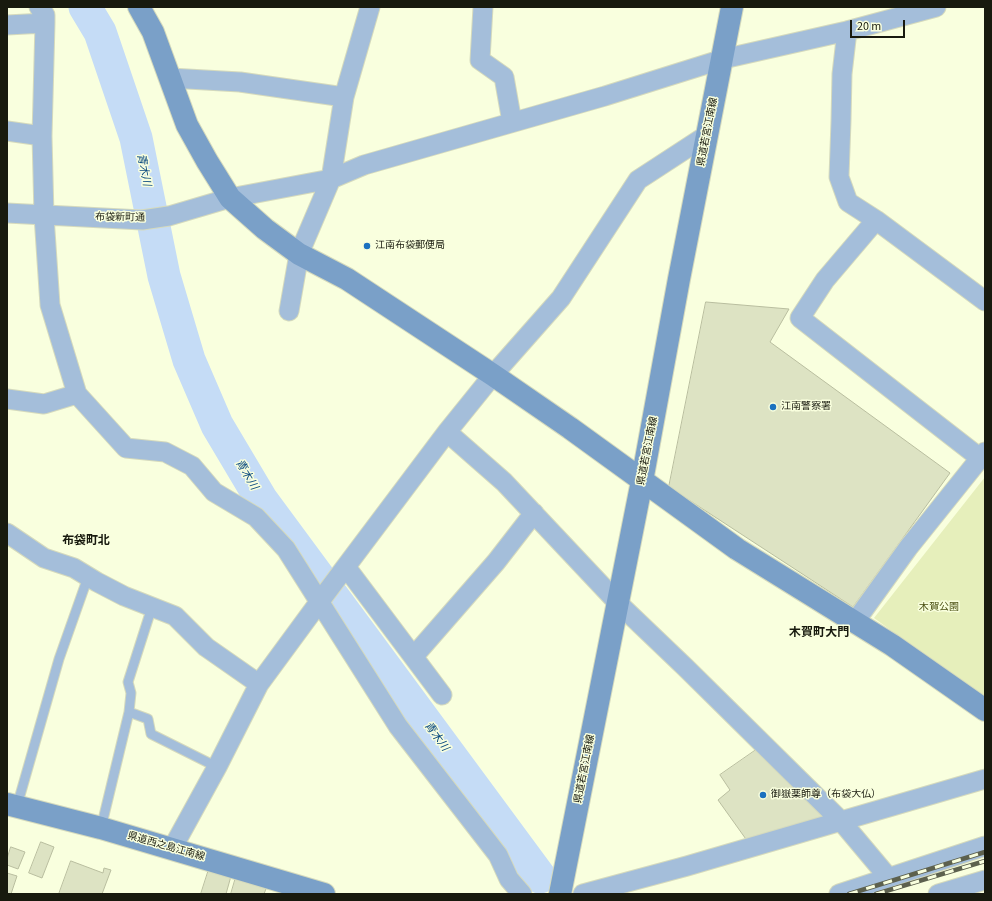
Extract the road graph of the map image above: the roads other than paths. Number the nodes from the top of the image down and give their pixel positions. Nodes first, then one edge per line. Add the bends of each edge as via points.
1 (139, 7) edge
2 (370, 7) edge
3 (483, 7) edge
4 (732, 7) edge
5 (936, 7) edge
6 (42, 15) edge
7 (7, 25) edge
8 (847, 31) junction
9 (723, 59) junction
10 (170, 78) junction
11 (344, 97) junction
12 (512, 122) junction
13 (7, 131) edge
14 (707, 134) junction
15 (42, 136) junction
16 (331, 179) junction
17 (230, 198) junction
18 (7, 214) edge
19 (44, 216) junction
20 (876, 220) junction
21 (299, 254) junction
22 (985, 301) edge
23 (289, 311) dead end
24 (493, 375) junction
25 (77, 394) junction
26 (7, 399) edge
27 (447, 432) junction
28 (982, 455) edge
29 (642, 481) junction
30 (534, 513) junction
31 (7, 532) edge
32 (341, 573) junction
33 (88, 577) junction
34 (321, 600) junction
35 (618, 603) junction
36 (152, 607) junction
37 (854, 623) junction
38 (414, 656) junction
39 (260, 684) junction
40 (442, 694) dead end
41 (985, 710) edge
42 (129, 712) junction
43 (217, 767) junction
44 (985, 779) edge
45 (12, 805) edge
46 (841, 821) junction
47 (101, 828) junction
48 (985, 846) edge
49 (172, 849) junction
50 (888, 877) junction
51 (985, 880) edge
52 (287, 889) edge
53 (324, 894) edge
54 (522, 894) edge
55 (560, 894) edge
56 (583, 894) edge
57 (839, 894) edge
58 (938, 894) edge

1 - 10 main road via 153,32
2 - 11 street
3 - 12 street via 480,60 504,77
4 - 9 main road, 県道若宮江南線
5 - 8 street, 布袋新町通
6 - 7 street
6 - 15 street
8 - 9 street, 布袋新町通
8 - 20 street via 842,74 838,177 848,202
9 - 12 street, 布袋新町通
9 - 14 main road, 県道若宮江南線
10 - 11 street via 240,82
10 - 17 main road via 187,125
11 - 16 street
12 - 16 street, 布袋新町通 via 364,165
13 - 15 street
14 - 24 street via 638,180 561,298
14 - 29 main road, 県道若宮江南線
15 - 19 street
16 - 17 street, 布袋新町通
16 - 21 street
17 - 19 street, 布袋新町通 via 169,216 142,220
17 - 21 main road via 265,229
18 - 19 street, 布袋新町通
19 - 25 street via 50,305
20 - 22 street
20 - 28 street via 825,280 800,318
21 - 23 street
21 - 24 main road via 347,279
24 - 27 street
24 - 29 main road
25 - 26 street via 44,404
25 - 34 street via 126,448 165,452 192,466 214,492 256,517 286,549
27 - 30 street via 504,482
27 - 32 street
28 - 37 street via 908,548
29 - 35 main road, 県道若宮江南線
29 - 37 main road via 737,549
30 - 35 street
30 - 38 street via 496,562
31 - 33 street via 44,558 74,568
32 - 34 street
32 - 38 street
33 - 36 street
33 - 45 lane
34 - 39 street
34 - 54 street via 398,726 498,855 509,879
35 - 46 street
35 - 55 main road, 県道若宮江南線
36 - 39 street via 175,616 206,647
36 - 42 lane via 128,682 131,693
37 - 41 main road via 892,645
38 - 40 street
39 - 43 street
42 - 43 lane via 148,719 150,734
42 - 47 lane
43 - 49 street
44 - 46 street
45 - 47 main road, 県道西之島江南線
46 - 50 street
46 - 56 street
47 - 49 main road, 県道西之島江南線
48 - 50 street
49 - 52 main road, 県道西之島江南線
50 - 57 street
51 - 58 street
52 - 53 main road, 県道西之島江南線

